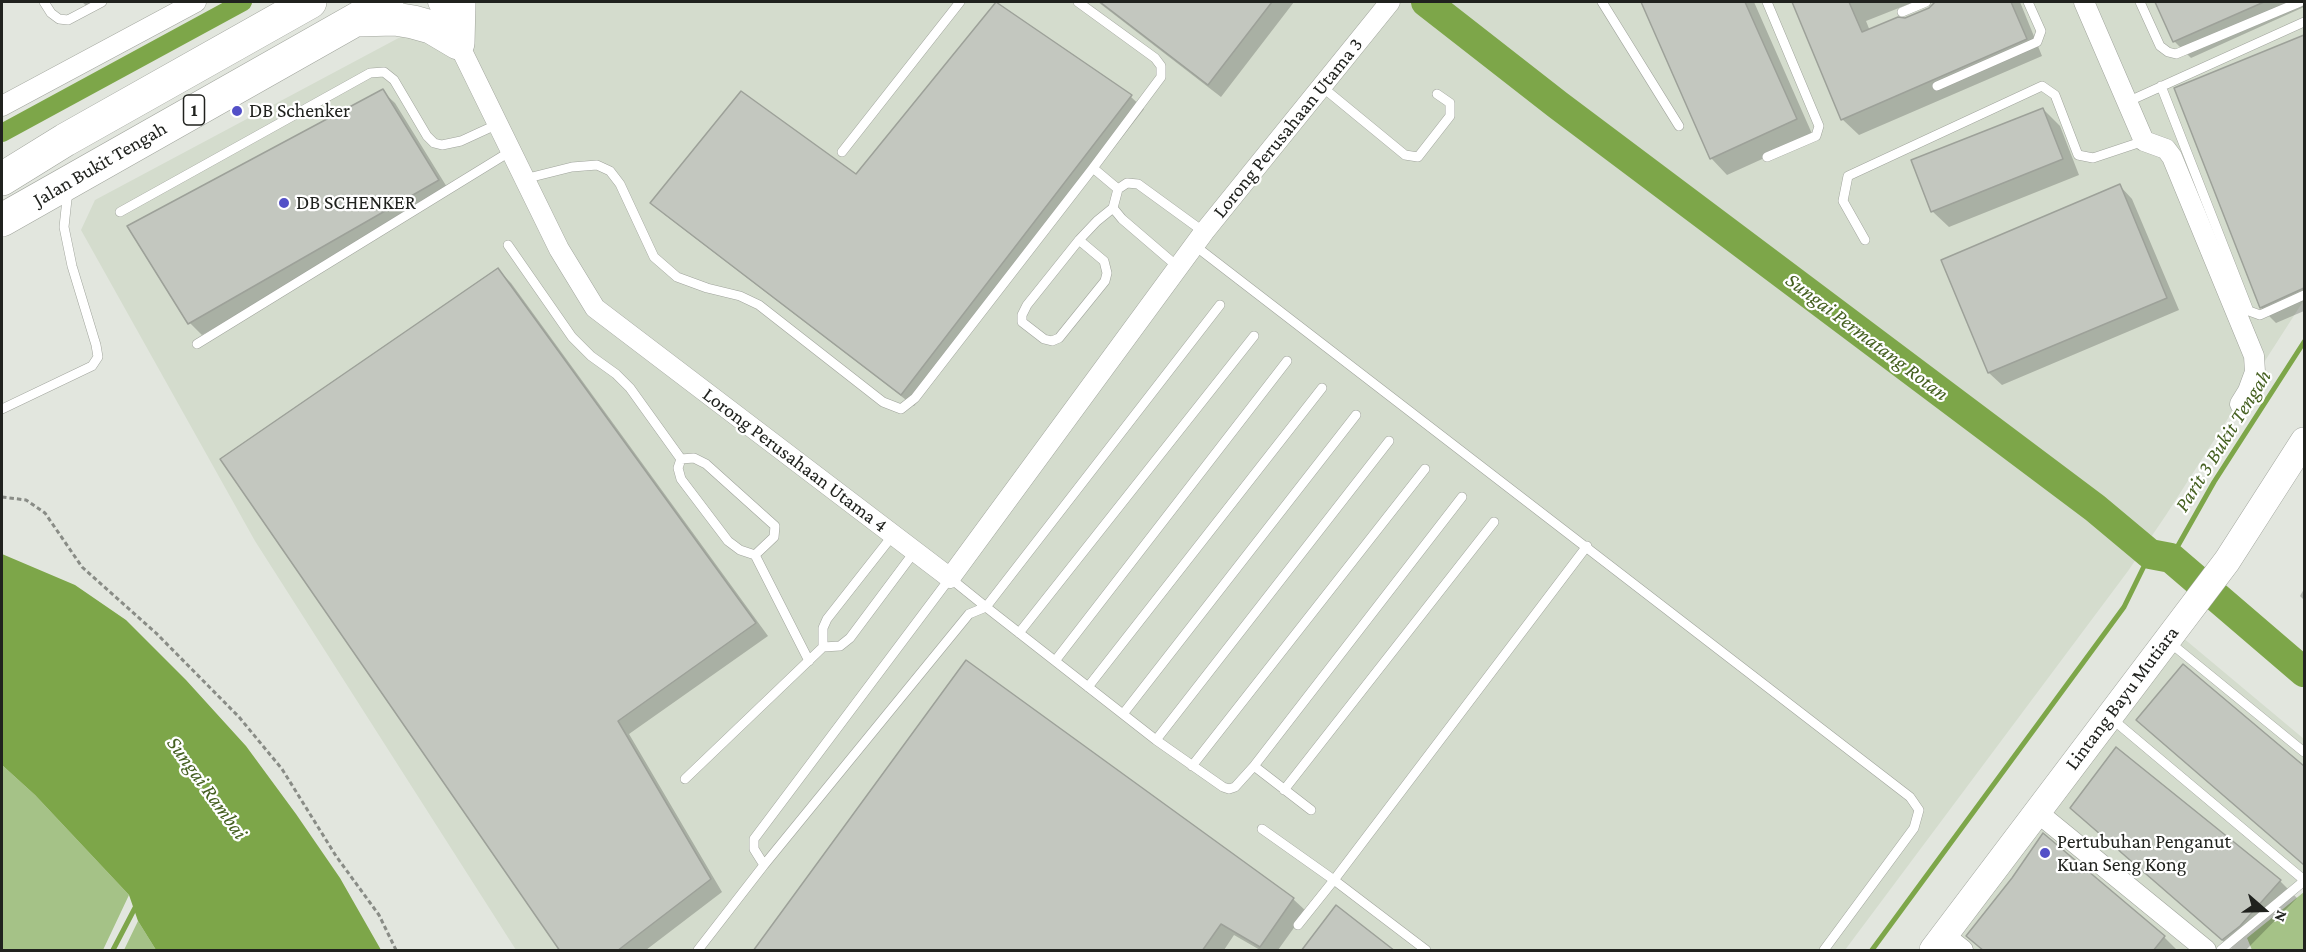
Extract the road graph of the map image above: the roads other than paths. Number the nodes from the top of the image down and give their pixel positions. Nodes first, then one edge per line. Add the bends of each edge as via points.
1 (44, 2) edge
2 (102, 2) edge
3 (196, 2) edge
4 (310, 2) edge
5 (387, 2) edge
6 (438, 2) edge
7 (459, 2) edge
8 (960, 2) edge
9 (1078, 2) edge
10 (1390, 2) edge
11 (1602, 2) edge
12 (1767, 2) edge
13 (1926, 2) edge
14 (2028, 2) edge
15 (2084, 2) edge
16 (2140, 2) edge
17 (2300, 2) edge
18 (1902, 12) dead end
19 (354, 20) junction
20 (2304, 22) edge
21 (458, 43) junction
22 (1321, 86) junction
23 (1937, 86) dead end
24 (2161, 86) junction
25 (1437, 94) dead end
26 (2127, 102) junction
27 (2, 106) edge
28 (498, 124) junction
29 (1679, 126) dead end
30 (2144, 141) junction
31 (511, 151) junction
32 (842, 152) dead end
33 (1767, 157) dead end
34 (1093, 168) junction
35 (2, 179) edge
36 (524, 179) junction
37 (69, 182) junction
38 (1118, 189) junction
39 (1113, 208) junction
40 (120, 212) dead end
41 (2, 220) edge
42 (1079, 240) junction
43 (1865, 240) dead end
44 (508, 245) dead end
45 (1191, 250) junction
46 (2304, 295) edge
47 (1220, 305) dead end
48 (1254, 336) dead end
49 (197, 344) dead end
50 (1287, 361) dead end
51 (1322, 388) dead end
52 (2240, 404) dead end
53 (2, 409) edge
54 (1356, 415) dead end
55 (1389, 441) dead end
56 (2304, 441) edge
57 (681, 459) junction
58 (1425, 469) dead end
59 (1462, 497) dead end
60 (1494, 522) dead end
61 (893, 535) junction
62 (1587, 546) junction
63 (915, 551) junction
64 (755, 555) junction
65 (950, 578) junction
66 (986, 607) junction
67 (1019, 633) junction
68 (2166, 640) junction
69 (823, 647) junction
70 (809, 661) junction
71 (1055, 661) junction
72 (1088, 687) junction
73 (1123, 714) junction
74 (2109, 716) junction
75 (1156, 740) junction
76 (2304, 752) edge
77 (1192, 766) junction
78 (1254, 766) junction
79 (685, 778) dead end
80 (1284, 790) junction
81 (1311, 810) dead end
82 (2037, 812) junction
83 (1262, 829) dead end
84 (764, 865) junction
85 (1334, 880) junction
86 (2304, 881) edge
87 (1298, 925) dead end
88 (1947, 945) edge
89 (698, 951) edge
90 (1426, 951) edge
91 (1824, 951) edge
92 (2206, 951) edge
93 (2221, 951) edge

1 - 2 lane via 59,19 68,20
3 - 27 street
4 - 35 highway, Jalan Bukit Tengah / 1
5 - 19 highway, Jalan Bukit Tengah / 1
6 - 21 street, Lorong Perusahaan Utama 4
7 - 21 highway
8 - 32 lane
9 - 34 lane via 1161,66 1161,77
10 - 22 street, Lorong Perusahaan Utama 3
11 - 29 lane
12 - 33 lane via 1819,126 1816,136
13 - 18 lane
14 - 23 lane via 2040,31 2037,42
15 - 26 street
16 - 17 lane via 2160,46 2176,54
19 - 21 highway via 413,22 431,27
19 - 37 highway, Jalan Bukit Tengah / 1
20 - 24 lane
21 - 28 street, Lorong Perusahaan Utama 4
22 - 25 lane via 1405,155 1418,158 1450,116 1450,103
22 - 45 street, Lorong Perusahaan Utama 3
24 - 26 lane
24 - 46 lane via 2249,311 2260,315
26 - 30 street
28 - 31 street, Lorong Perusahaan Utama 4
28 - 40 lane via 461,141 434,143 394,80 384,72 370,73
30 - 43 lane via 2093,158 2078,155 2055,95 2042,86 1848,176 1843,201
30 - 52 street via 2166,149 2172,157 2254,356 2255,372
31 - 36 street, Lorong Perusahaan Utama 4
31 - 49 lane
34 - 36 lane via 915,398 901,409 883,402 759,305 677,277 654,257 610,171 597,165 572,167
34 - 38 lane
36 - 61 street, Lorong Perusahaan Utama 4 via 559,249 595,308
37 - 41 highway, Jalan Bukit Tengah / 1
37 - 53 lane via 64,227 98,357 92,366
38 - 39 lane
38 - 45 lane via 1126,183 1138,184
39 - 42 lane
39 - 45 lane via 1122,219
42 - 42 lane via 1022,315 1022,322 1044,339 1059,338 1105,281 1104,261
44 - 57 lane via 572,337 630,388
45 - 62 lane
45 - 65 street
47 - 66 lane
48 - 67 lane
50 - 71 lane
51 - 72 lane
54 - 73 lane
55 - 75 lane
56 - 68 street, Lintang Bayu Mutiara via 2227,561
57 - 64 lane via 681,479 728,541
57 - 64 lane via 694,458 706,464 775,526 774,537
58 - 77 lane
59 - 78 lane
60 - 80 lane
61 - 63 street, Lorong Perusahaan Utama 4
61 - 69 lane via 827,619
62 - 85 lane
62 - 91 lane via 1910,797 1919,810 1914,828
63 - 65 street, Lorong Perusahaan Utama 4
63 - 69 lane via 850,638 840,646
64 - 70 lane
65 - 66 lane
65 - 84 lane via 754,839 754,849
66 - 67 lane
66 - 84 lane via 969,614 959,625
67 - 71 lane
68 - 74 street, Lintang Bayu Mutiara
68 - 76 lane
69 - 70 lane
70 - 79 lane
71 - 72 lane
72 - 73 lane
73 - 75 lane
74 - 82 street, Lintang Bayu Mutiara
74 - 86 lane
75 - 77 lane
77 - 78 lane via 1229,789
78 - 80 lane
80 - 81 lane
82 - 88 street, Lintang Bayu Mutiara
82 - 92 street
83 - 85 lane
84 - 89 lane
85 - 87 lane
85 - 90 lane
86 - 93 lane

